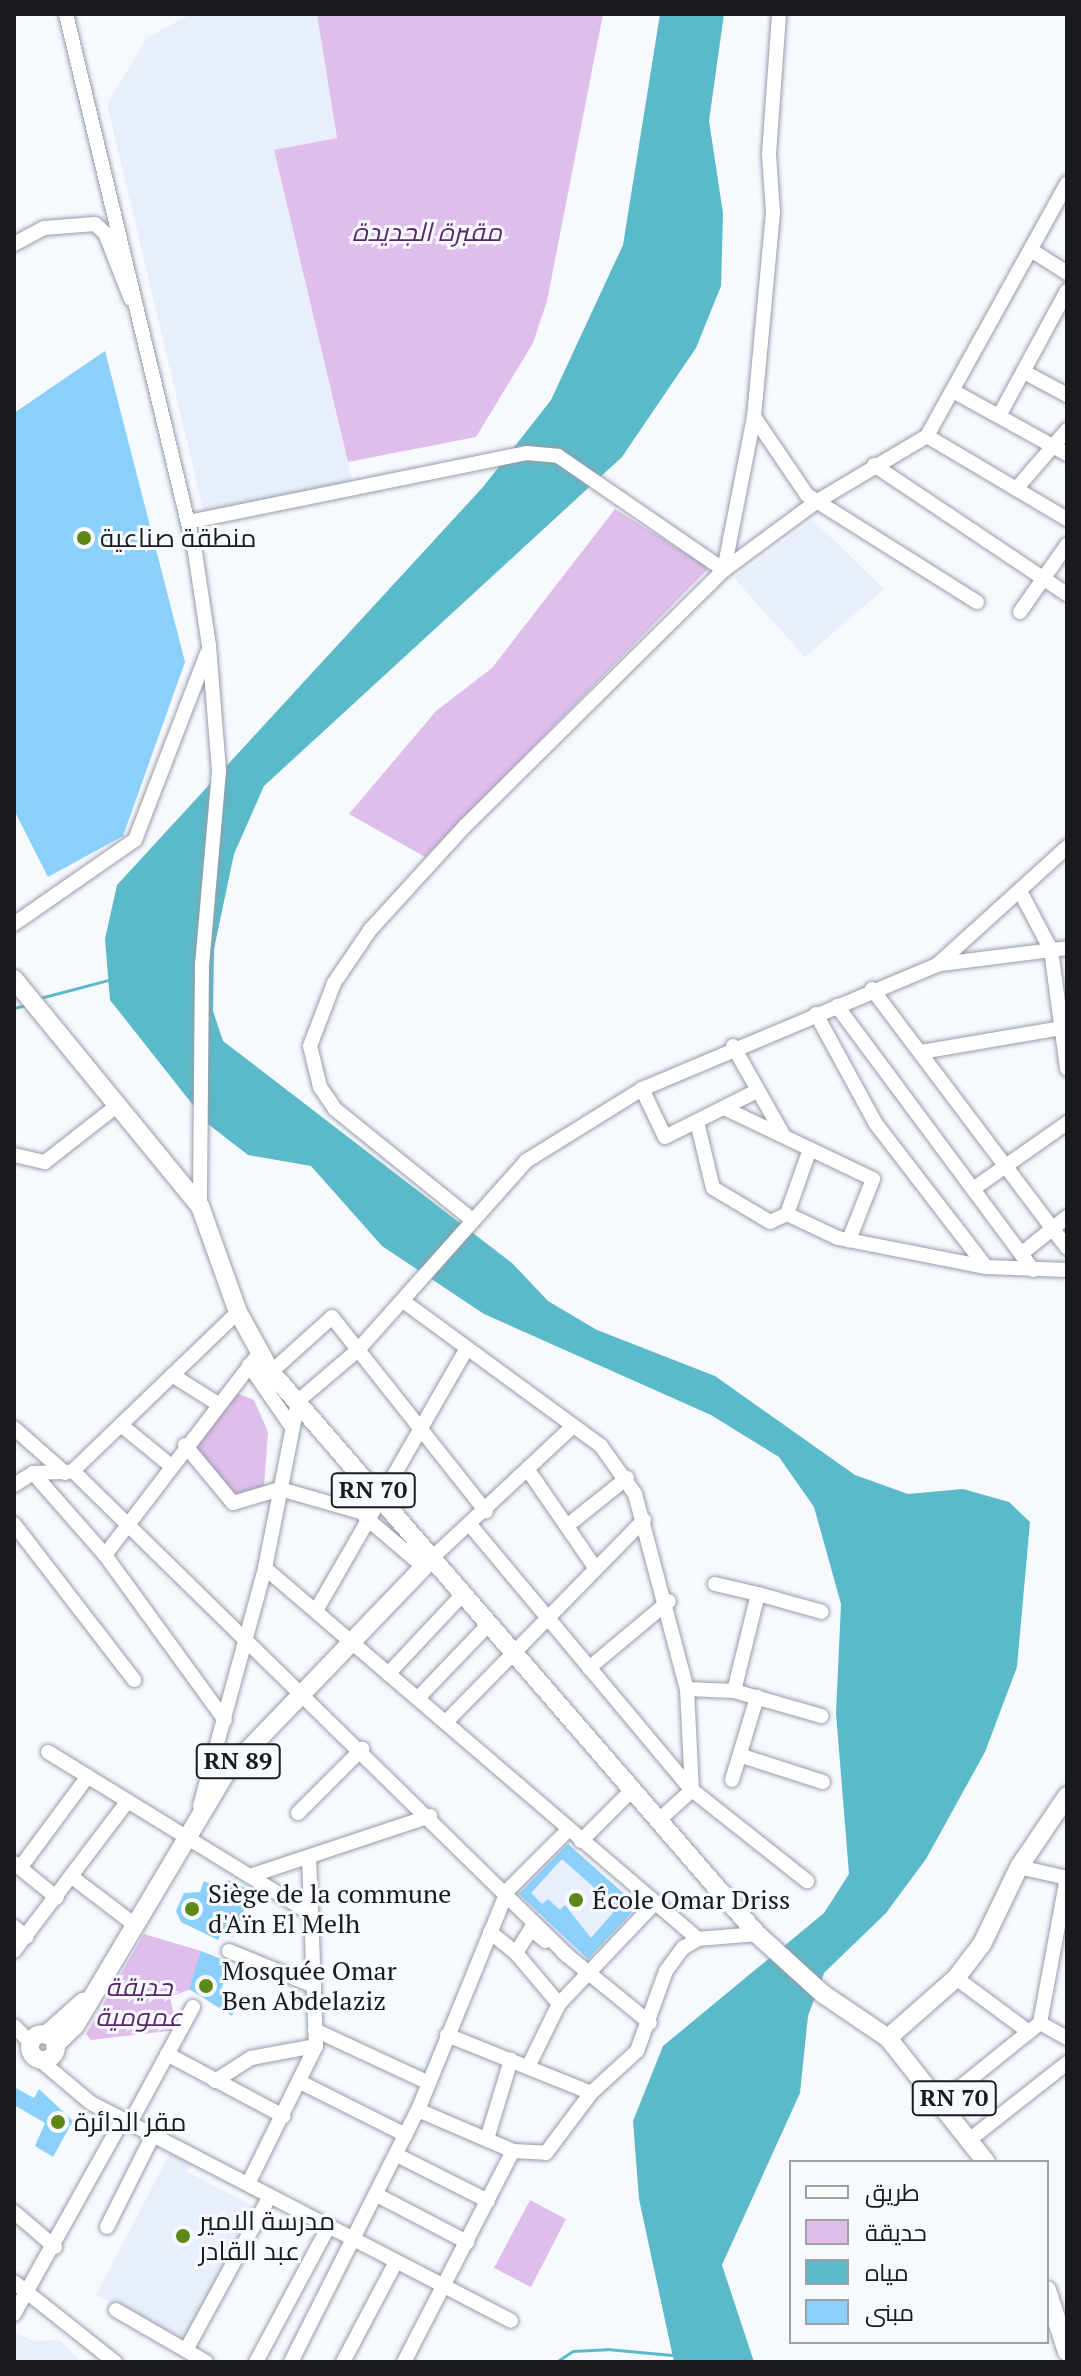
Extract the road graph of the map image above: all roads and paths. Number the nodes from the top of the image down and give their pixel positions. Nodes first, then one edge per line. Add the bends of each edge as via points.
1 (66, 14) edge
2 (779, 14) edge
3 (1067, 183) edge
4 (1063, 201) edge
5 (14, 244) edge
6 (1031, 250) junction
7 (1067, 273) edge
8 (1067, 291) edge
9 (141, 317) junction
10 (1026, 373) junction
11 (953, 391) junction
12 (1067, 395) edge
13 (999, 416) junction
14 (754, 417) junction
15 (1067, 430) edge
16 (927, 436) junction
17 (1054, 446) junction
18 (1067, 454) edge
19 (874, 465) junction
20 (1016, 489) junction
21 (816, 502) junction
22 (1067, 519) edge
23 (188, 522) junction
24 (1067, 545) edge
25 (724, 570) junction
26 (1044, 575) junction
27 (1067, 594) edge
28 (977, 602) dead end
29 (1020, 612) dead end
30 (209, 646) junction
31 (1065, 852) edge
32 (1021, 893) junction
33 (14, 924) edge
34 (1067, 948) edge
35 (1051, 950) junction
36 (937, 965) junction
37 (16, 981) edge
38 (872, 989) junction
39 (837, 1006) junction
40 (816, 1014) junction
41 (1064, 1028) edge
42 (733, 1046) junction
43 (921, 1052) junction
44 (1067, 1069) edge
45 (642, 1089) junction
46 (757, 1091) junction
47 (118, 1105) junction
48 (724, 1108) junction
49 (697, 1122) junction
50 (1067, 1123) edge
51 (785, 1137) junction
52 (810, 1149) junction
53 (14, 1155) edge
54 (1002, 1165) junction
55 (973, 1189) junction
56 (200, 1206) junction
57 (787, 1214) junction
58 (1067, 1217) edge
59 (468, 1220) junction
60 (1052, 1229) junction
61 (849, 1240) junction
62 (1067, 1248) edge
63 (1021, 1254) junction
64 (986, 1267) junction
65 (1033, 1270) junction
66 (1067, 1270) edge
67 (403, 1301) junction
68 (238, 1312) junction
69 (357, 1351) junction
70 (465, 1352) junction
71 (253, 1360) junction
72 (271, 1372) junction
73 (172, 1375) junction
74 (298, 1401) junction
75 (218, 1404) junction
76 (121, 1425) junction
77 (573, 1426) junction
78 (292, 1427) junction
79 (420, 1427) junction
80 (14, 1428) edge
81 (185, 1445) junction
82 (170, 1465) junction
83 (528, 1470) junction
84 (69, 1472) junction
85 (33, 1473) junction
86 (627, 1478) junction
87 (14, 1485) edge
88 (280, 1489) junction
89 (377, 1495) junction
90 (486, 1511) junction
91 (366, 1516) junction
92 (644, 1520) junction
93 (14, 1524) edge
94 (131, 1524) junction
95 (471, 1526) junction
96 (567, 1526) junction
97 (105, 1555) junction
98 (428, 1563) junction
99 (265, 1568) junction
100 (596, 1569) junction
101 (715, 1584) dead end
102 (463, 1594) junction
103 (758, 1594) junction
104 (669, 1601) junction
105 (317, 1609) junction
106 (822, 1612) dead end
107 (548, 1619) junction
108 (489, 1624) junction
109 (246, 1636) junction
110 (356, 1644) junction
111 (515, 1653) junction
112 (589, 1668) junction
113 (388, 1674) junction
114 (134, 1680) dead end
115 (687, 1689) junction
116 (734, 1691) junction
117 (305, 1695) junction
118 (757, 1697) junction
119 (418, 1698) junction
120 (821, 1716) dead end
121 (225, 1720) junction
122 (446, 1722) junction
123 (362, 1749) junction
124 (48, 1752) dead end
125 (742, 1756) junction
126 (88, 1776) junction
127 (732, 1780) dead end
128 (823, 1782) dead end
129 (692, 1790) junction
130 (631, 1791) junction
131 (1067, 1796) edge
132 (128, 1801) junction
133 (200, 1806) junction
134 (298, 1813) dead end
135 (430, 1816) junction
136 (659, 1820) junction
137 (568, 1830) junction
138 (185, 1836) junction
139 (581, 1841) junction
140 (309, 1858) junction
141 (17, 1865) edge
142 (1019, 1867) junction
143 (250, 1876) junction
144 (72, 1877) junction
145 (1067, 1878) edge
146 (807, 1881) dead end
147 (508, 1890) junction
148 (57, 1898) junction
149 (655, 1903) junction
150 (311, 1914) junction
151 (135, 1925) junction
152 (14, 1927) edge
153 (490, 1932) junction
154 (27, 1937) junction
155 (760, 1937) junction
156 (698, 1939) junction
157 (14, 1951) edge
158 (229, 1951) dead end
159 (516, 1953) junction
160 (568, 1956) junction
161 (591, 1974) junction
162 (956, 1978) junction
163 (314, 1986) junction
164 (559, 2004) junction
165 (193, 2007) dead end
166 (650, 2023) junction
167 (1034, 2028) junction
168 (315, 2030) junction
169 (447, 2035) junction
170 (32, 2036) edge
171 (1067, 2038) edge
172 (892, 2043) junction
173 (316, 2046) junction
174 (167, 2054) junction
175 (29, 2056) edge
176 (511, 2060) junction
177 (1067, 2063) edge
178 (528, 2067) junction
179 (215, 2081) junction
180 (302, 2083) junction
181 (429, 2083) junction
182 (591, 2093) junction
183 (947, 2098) junction
184 (418, 2110) junction
185 (283, 2116) junction
186 (126, 2121) junction
187 (977, 2134) junction
188 (153, 2135) junction
189 (406, 2135) junction
190 (487, 2139) junction
191 (513, 2151) junction
192 (397, 2155) junction
193 (985, 2160) edge
194 (997, 2160) edge
195 (248, 2184) junction
196 (377, 2195) junction
197 (270, 2196) junction
198 (488, 2201) junction
199 (14, 2212) edge
200 (329, 2226) junction
201 (107, 2227) dead end
202 (353, 2239) junction
203 (467, 2242) junction
204 (55, 2247) junction
205 (396, 2262) junction
206 (14, 2282) edge
207 (444, 2287) junction
208 (30, 2296) junction
209 (1049, 2299) edge
210 (14, 2304) edge
211 (116, 2310) dead end
212 (14, 2314) edge
213 (511, 2321) dead end
214 (1049, 2332) edge
215 (186, 2350) junction
216 (1060, 2351) edge
217 (115, 2362) edge
218 (206, 2362) edge
219 (256, 2362) edge
220 (291, 2362) edge
221 (343, 2362) edge
222 (404, 2362) edge

1 - 9 street
2 - 14 street via 769,154 773,213
3 - 4 street
4 - 6 street
5 - 9 street via 44,228 95,224
6 - 7 street
6 - 11 street
8 - 10 street
9 - 23 street
10 - 12 street
10 - 13 street
11 - 13 street
11 - 16 street
13 - 17 street
14 - 21 street
14 - 25 street
15 - 17 street
16 - 19 street
16 - 20 street
17 - 18 street
17 - 20 street
19 - 21 street
19 - 26 street
20 - 22 street
21 - 25 street
21 - 28 street
23 - 25 street via 526,453 558,456
23 - 30 street
24 - 26 street
25 - 59 street via 370,930 318,1014 310,1068 335,1109
26 - 27 street
26 - 29 street
30 - 33 street via 135,840
30 - 56 street via 219,771 202,964
31 - 32 street
32 - 35 street
32 - 36 street
34 - 35 street
35 - 36 street
35 - 41 street
36 - 38 street
37 - 47 main road, RN 70
38 - 39 street
38 - 43 street
39 - 40 street
39 - 55 street
40 - 42 street
40 - 64 street via 876,1124
41 - 43 street
41 - 44 street
42 - 45 street
42 - 46 street
43 - 54 street
45 - 49 street via 665,1137
45 - 59 street via 526,1161
46 - 48 street
46 - 51 street
47 - 53 street via 45,1162
47 - 56 main road, RN 70
48 - 49 street
48 - 51 street
49 - 57 street via 713,1188 770,1222
50 - 54 street
51 - 52 street
52 - 57 street
52 - 61 street via 873,1179
54 - 55 street
54 - 60 street
55 - 63 street
56 - 68 main road, RN 70
57 - 61 street
58 - 60 street
59 - 67 street
60 - 62 street
60 - 63 street
61 - 64 street
63 - 65 street
64 - 65 street
65 - 66 street
67 - 69 street
67 - 70 street
68 - 71 main road, RN 70
68 - 73 street
69 - 72 street via 332,1317
69 - 74 street
69 - 79 street
70 - 77 street
70 - 79 street
71 - 72 main road, RN 70
71 - 75 street
71 - 78 street
72 - 74 main road, RN 70
73 - 75 street
73 - 76 street
74 - 78 street
74 - 89 main road, RN 70
75 - 81 street
76 - 82 street
76 - 84 street
77 - 83 street
77 - 86 street
78 - 88 street
79 - 89 street
79 - 90 street
80 - 84 street
81 - 82 street
81 - 88 street via 233,1503
82 - 94 street
83 - 90 street
83 - 96 street
84 - 85 street
84 - 94 street
85 - 87 street
85 - 97 street
86 - 92 street
86 - 96 street
88 - 91 street
88 - 99 street
89 - 91 street
89 - 98 main road, RN 70
90 - 95 street
91 - 98 street
91 - 105 street
92 - 100 street
92 - 104 street
93 - 114 street
94 - 97 street
94 - 109 street
95 - 98 street
95 - 107 street
96 - 100 street
97 - 121 street
98 - 102 main road, RN 70
98 - 110 main road, RN 89
99 - 105 street
99 - 109 street
100 - 107 street
101 - 103 street
102 - 108 main road, RN 70
102 - 113 street
103 - 106 street
103 - 116 street
104 - 112 street
104 - 115 street
105 - 110 street
107 - 111 street
107 - 112 street
108 - 111 main road, RN 70
108 - 119 street
109 - 117 street
109 - 121 street
110 - 113 street
110 - 117 main road, RN 89
111 - 122 street
111 - 130 main road, RN 70
112 - 129 street
113 - 119 street
115 - 116 street
115 - 129 street
116 - 118 street
117 - 123 street
117 - 133 main road, RN 89
118 - 120 street
118 - 125 street
119 - 122 street
121 - 133 street
122 - 137 street
123 - 134 street
123 - 135 street
124 - 126 street
125 - 127 street
125 - 128 street
126 - 132 street
126 - 141 street
129 - 136 street
129 - 146 street
130 - 136 main road, RN 70
130 - 139 street
131 - 142 main road
132 - 138 street
132 - 144 street
133 - 138 main road, RN 89
135 - 140 street
135 - 147 street
136 - 155 main road, RN 70
137 - 139 street
137 - 147 street
138 - 143 street
138 - 151 main road, RN 89
139 - 149 street
140 - 143 street
140 - 150 street
141 - 148 street
142 - 145 street
142 - 162 main road via 982,1944
143 - 150 street
144 - 148 street
144 - 151 street
145 - 167 street
147 - 153 street
147 - 160 street
148 - 154 street
149 - 156 street
149 - 161 street
150 - 163 street
151 - 170 main road, RN 89 via 88,1998
152 - 154 street
153 - 159 street
153 - 169 street
154 - 157 street
155 - 156 street
155 - 172 main road, RN 70 via 823,1994
156 - 166 street via 672,1960
158 - 163 street
159 - 160 street via 531,1929
159 - 164 street
160 - 161 street
161 - 164 street
161 - 166 street
162 - 167 street
162 - 172 main road
163 - 168 street
164 - 178 street
165 - 174 street
166 - 182 street via 637,2051
167 - 171 street
167 - 183 street
168 - 173 street
168 - 181 street
169 - 176 street
169 - 181 street
170 - 175 main road
172 - 183 main road, RN 70
173 - 179 street via 251,2058
173 - 180 street
174 - 179 street
174 - 186 street
175 - 186 street via 62,2083
176 - 178 street
176 - 190 street
177 - 187 street
178 - 182 street
179 - 185 street
180 - 185 street
180 - 189 street
181 - 184 street
182 - 191 street via 546,2153
183 - 187 main road, RN 70
184 - 189 street
184 - 190 street
185 - 195 street
186 - 188 street
186 - 204 street
187 - 193 main road, RN 70
187 - 194 main road, RN 70
188 - 195 street
188 - 201 street
189 - 192 street
190 - 191 street
191 - 198 street
192 - 196 street
192 - 198 street
195 - 197 street
196 - 202 street
196 - 203 street
197 - 200 street
197 - 215 street
198 - 203 street
199 - 204 street
200 - 202 street
200 - 219 street
202 - 205 street
202 - 220 street
203 - 207 street
204 - 208 street
205 - 207 street
205 - 221 street
206 - 208 street
207 - 213 street
207 - 222 street
208 - 210 street
208 - 212 street
208 - 217 street
209 - 216 main road
211 - 215 street
214 - 216 main road
215 - 218 street

